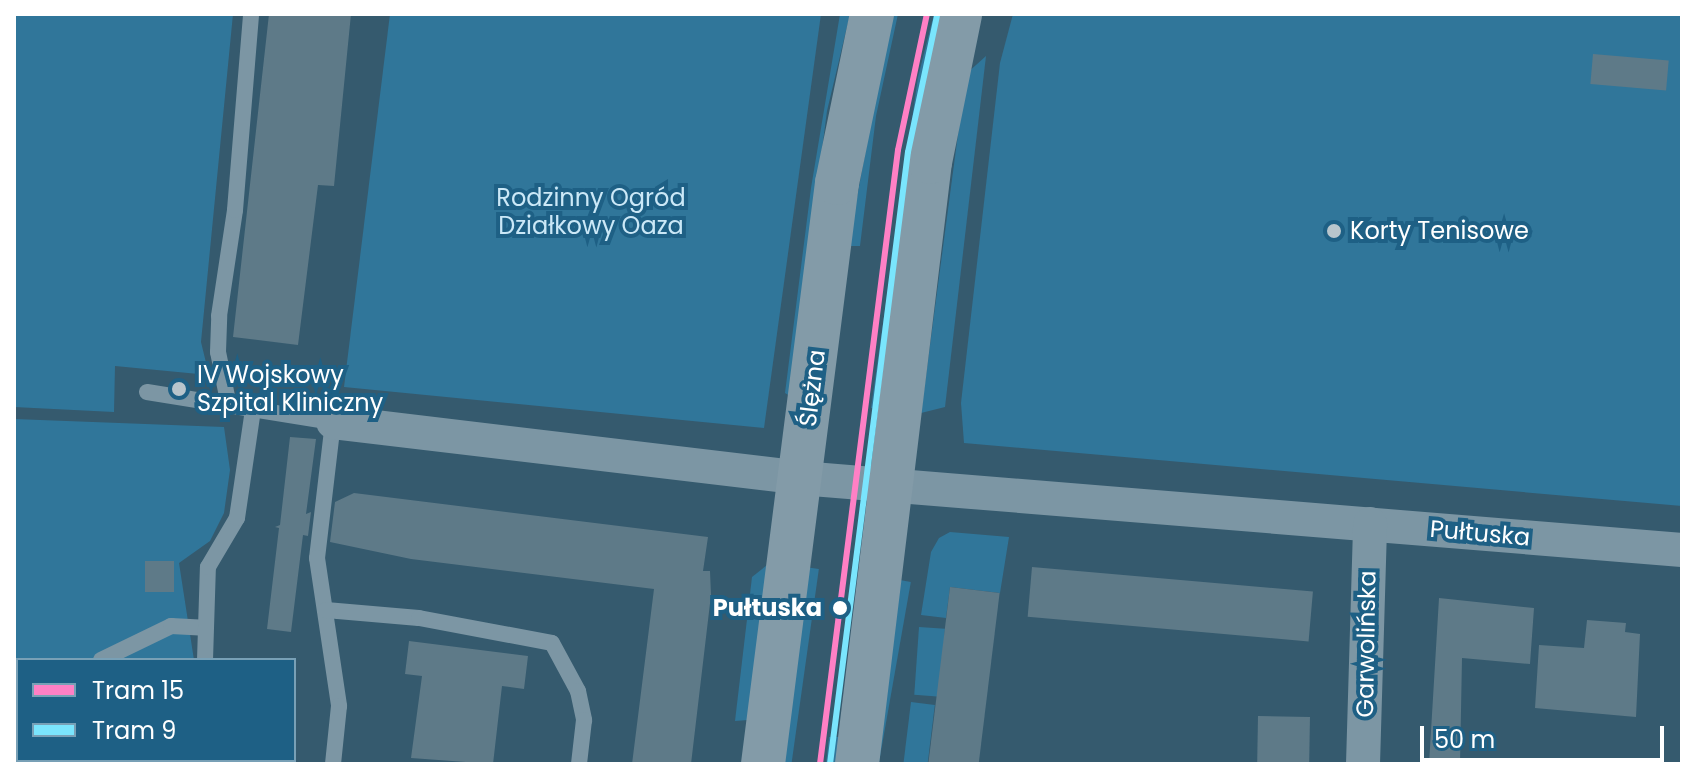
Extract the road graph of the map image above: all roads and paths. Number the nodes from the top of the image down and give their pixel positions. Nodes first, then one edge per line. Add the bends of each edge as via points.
1 (251, 14) edge
2 (872, 14) edge
3 (960, 14) edge
4 (147, 392) dead end
5 (229, 406) junction
6 (253, 410) junction
7 (333, 422) junction
8 (800, 478) junction
9 (890, 484) junction
10 (1370, 524) junction
11 (1682, 550) edge
12 (326, 610) junction
13 (204, 628) junction
14 (105, 658) edge
15 (205, 658) edge
16 (333, 764) edge
17 (579, 764) edge
18 (763, 764) edge
19 (857, 764) edge
20 (1363, 764) edge

1 - 5 lane via 235,210 219,316 218,352
2 - 8 main road, Ślężna via 837,183
3 - 9 main road via 939,98
4 - 5 lane
5 - 6 lane
6 - 7 lane
6 - 13 lane via 237,518 208,567
7 - 8 street, Pułtuska
7 - 12 lane via 317,558
8 - 9 street, Pułtuska
8 - 18 main road, Ślężna
9 - 10 street, Pułtuska
9 - 19 main road
10 - 11 street, Pułtuska
10 - 20 street, Garwolińska
12 - 16 lane via 339,706
12 - 17 lane via 419,618 552,643 578,691 584,720
13 - 14 lane via 171,626
13 - 15 lane

